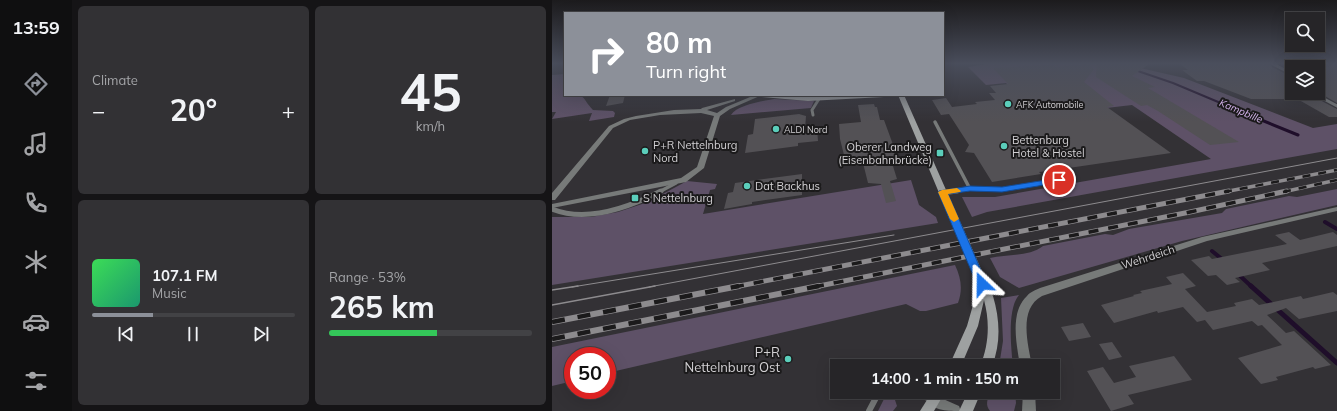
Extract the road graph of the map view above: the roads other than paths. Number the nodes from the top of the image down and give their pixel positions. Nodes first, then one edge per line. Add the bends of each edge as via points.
1 (744, 96) edge
2 (757, 96) edge
3 (776, 96) edge
4 (868, 96) edge
5 (901, 96) edge
6 (819, 99) junction
7 (1325, 100) edge
8 (1337, 106) edge
9 (694, 111) junction
10 (717, 115) junction
11 (813, 115) dead end
12 (935, 122) dead end
13 (1051, 170) dead end
14 (676, 183) junction
15 (970, 189) junction
16 (942, 192) junction
17 (552, 198) edge
18 (552, 206) edge
19 (552, 209) edge
20 (1337, 209) edge
21 (980, 282) junction
22 (959, 359) edge
23 (989, 359) edge
24 (1025, 359) edge
25 (875, 399) edge
26 (972, 399) edge
27 (1029, 399) edge
28 (933, 401) edge
29 (869, 411) edge
30 (954, 411) edge
31 (966, 411) edge
32 (1029, 411) edge

1 - 9 street
2 - 10 street
3 - 6 main road
4 - 6 main road
5 - 16 main road
6 - 11 lane via 812,110
7 - 8 lane
9 - 10 street via 710,111
9 - 17 street via 630,119 611,127
10 - 14 street via 700,168
12 - 15 lane
13 - 15 lane via 1059,180 1002,190
14 - 18 street
14 - 19 lane via 639,203 614,210 575,213
15 - 16 lane
16 - 21 main road
20 - 24 street, Wehrdeich via 1205,239 1044,291 1030,299 1024,310 1021,331
21 - 22 main road via 979,306
21 - 23 main road via 992,310 994,328
25 - 29 lane
26 - 31 main road
27 - 32 street
28 - 30 street

